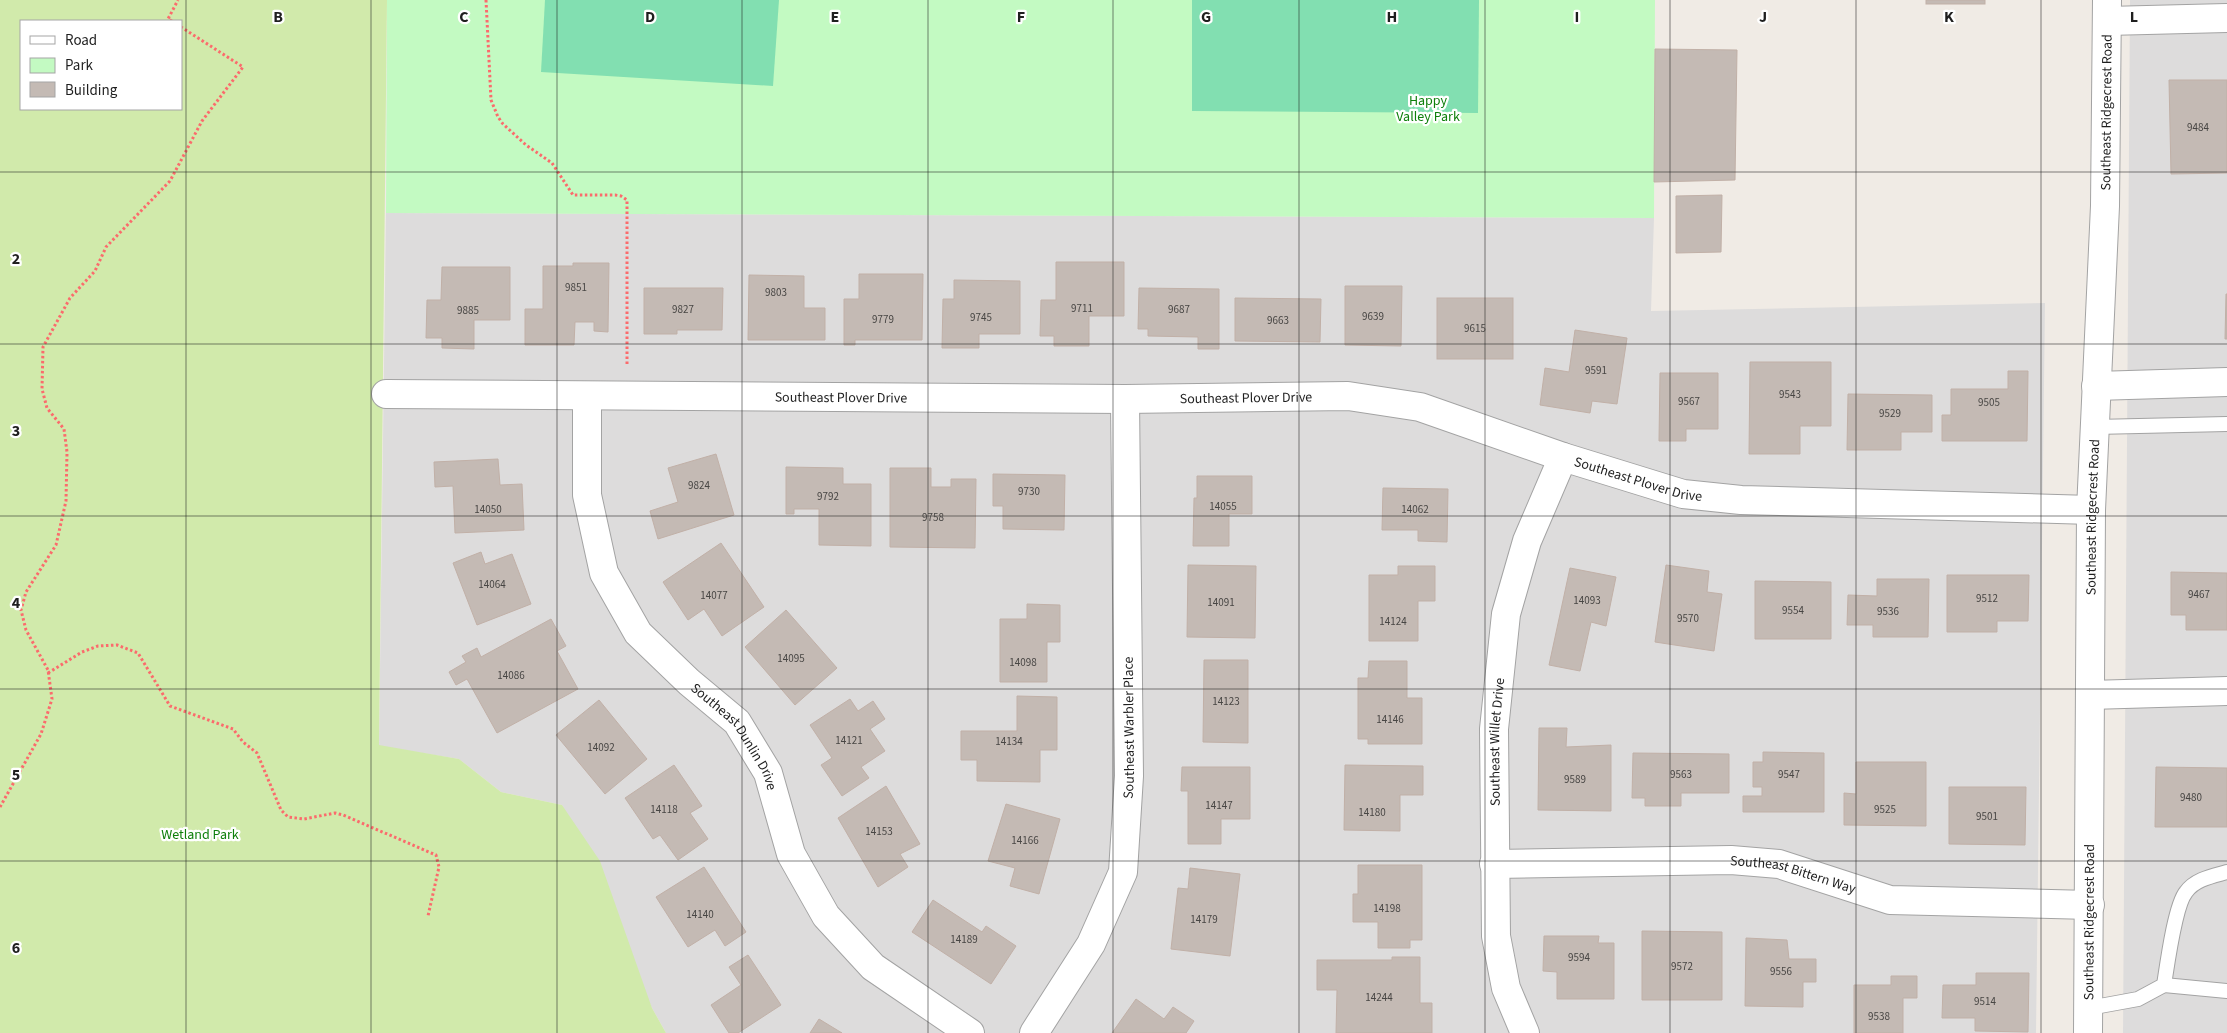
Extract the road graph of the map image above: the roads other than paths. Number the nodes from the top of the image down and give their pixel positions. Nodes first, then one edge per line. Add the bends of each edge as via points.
1 (2107, 10) edge
2 (2227, 18) edge
3 (2227, 382) edge
4 (2096, 386) junction
5 (386, 394) dead end
6 (587, 396) junction
7 (1125, 400) junction
8 (2227, 424) edge
9 (2095, 427) junction
10 (1563, 458) junction
11 (2092, 510) junction
12 (2227, 691) edge
13 (2090, 695) junction
14 (1494, 864) junction
15 (2227, 872) edge
16 (2090, 905) junction
17 (2164, 985) junction
18 (2227, 991) edge
19 (2089, 1020) edge
20 (970, 1033) edge
21 (1034, 1033) edge
22 (1525, 1033) edge

1 - 2 street
1 - 4 street, Southeast Ridgecrest Road via 2105,206
3 - 4 street
4 - 9 street, Southeast Ridgecrest Road
5 - 6 street, Southeast Plover Drive
6 - 7 street, Southeast Plover Drive
6 - 20 street, Southeast Dunlin Drive via 588,495 604,573 638,634 737,722 768,773 791,854 826,916 873,967
7 - 10 street, Southeast Plover Drive via 1348,396 1420,407
7 - 21 street, Southeast Warbler Place via 1129,776 1123,872 1091,944
8 - 9 lane
9 - 11 street, Southeast Ridgecrest Road
10 - 11 street, Southeast Plover Drive via 1683,494 1741,500
10 - 14 street, Southeast Willet Drive via 1527,541 1506,614 1494,729
11 - 13 street, Southeast Ridgecrest Road
12 - 13 street
13 - 16 street, Southeast Ridgecrest Road
14 - 16 street, Southeast Bittern Way via 1731,860 1779,864 1890,900
14 - 22 street, Southeast Willet Drive via 1496,936 1506,988
15 - 17 lane via 2203,879 2186,892 2177,918
16 - 19 street, Southeast Ridgecrest Road
17 - 18 lane
17 - 19 lane

